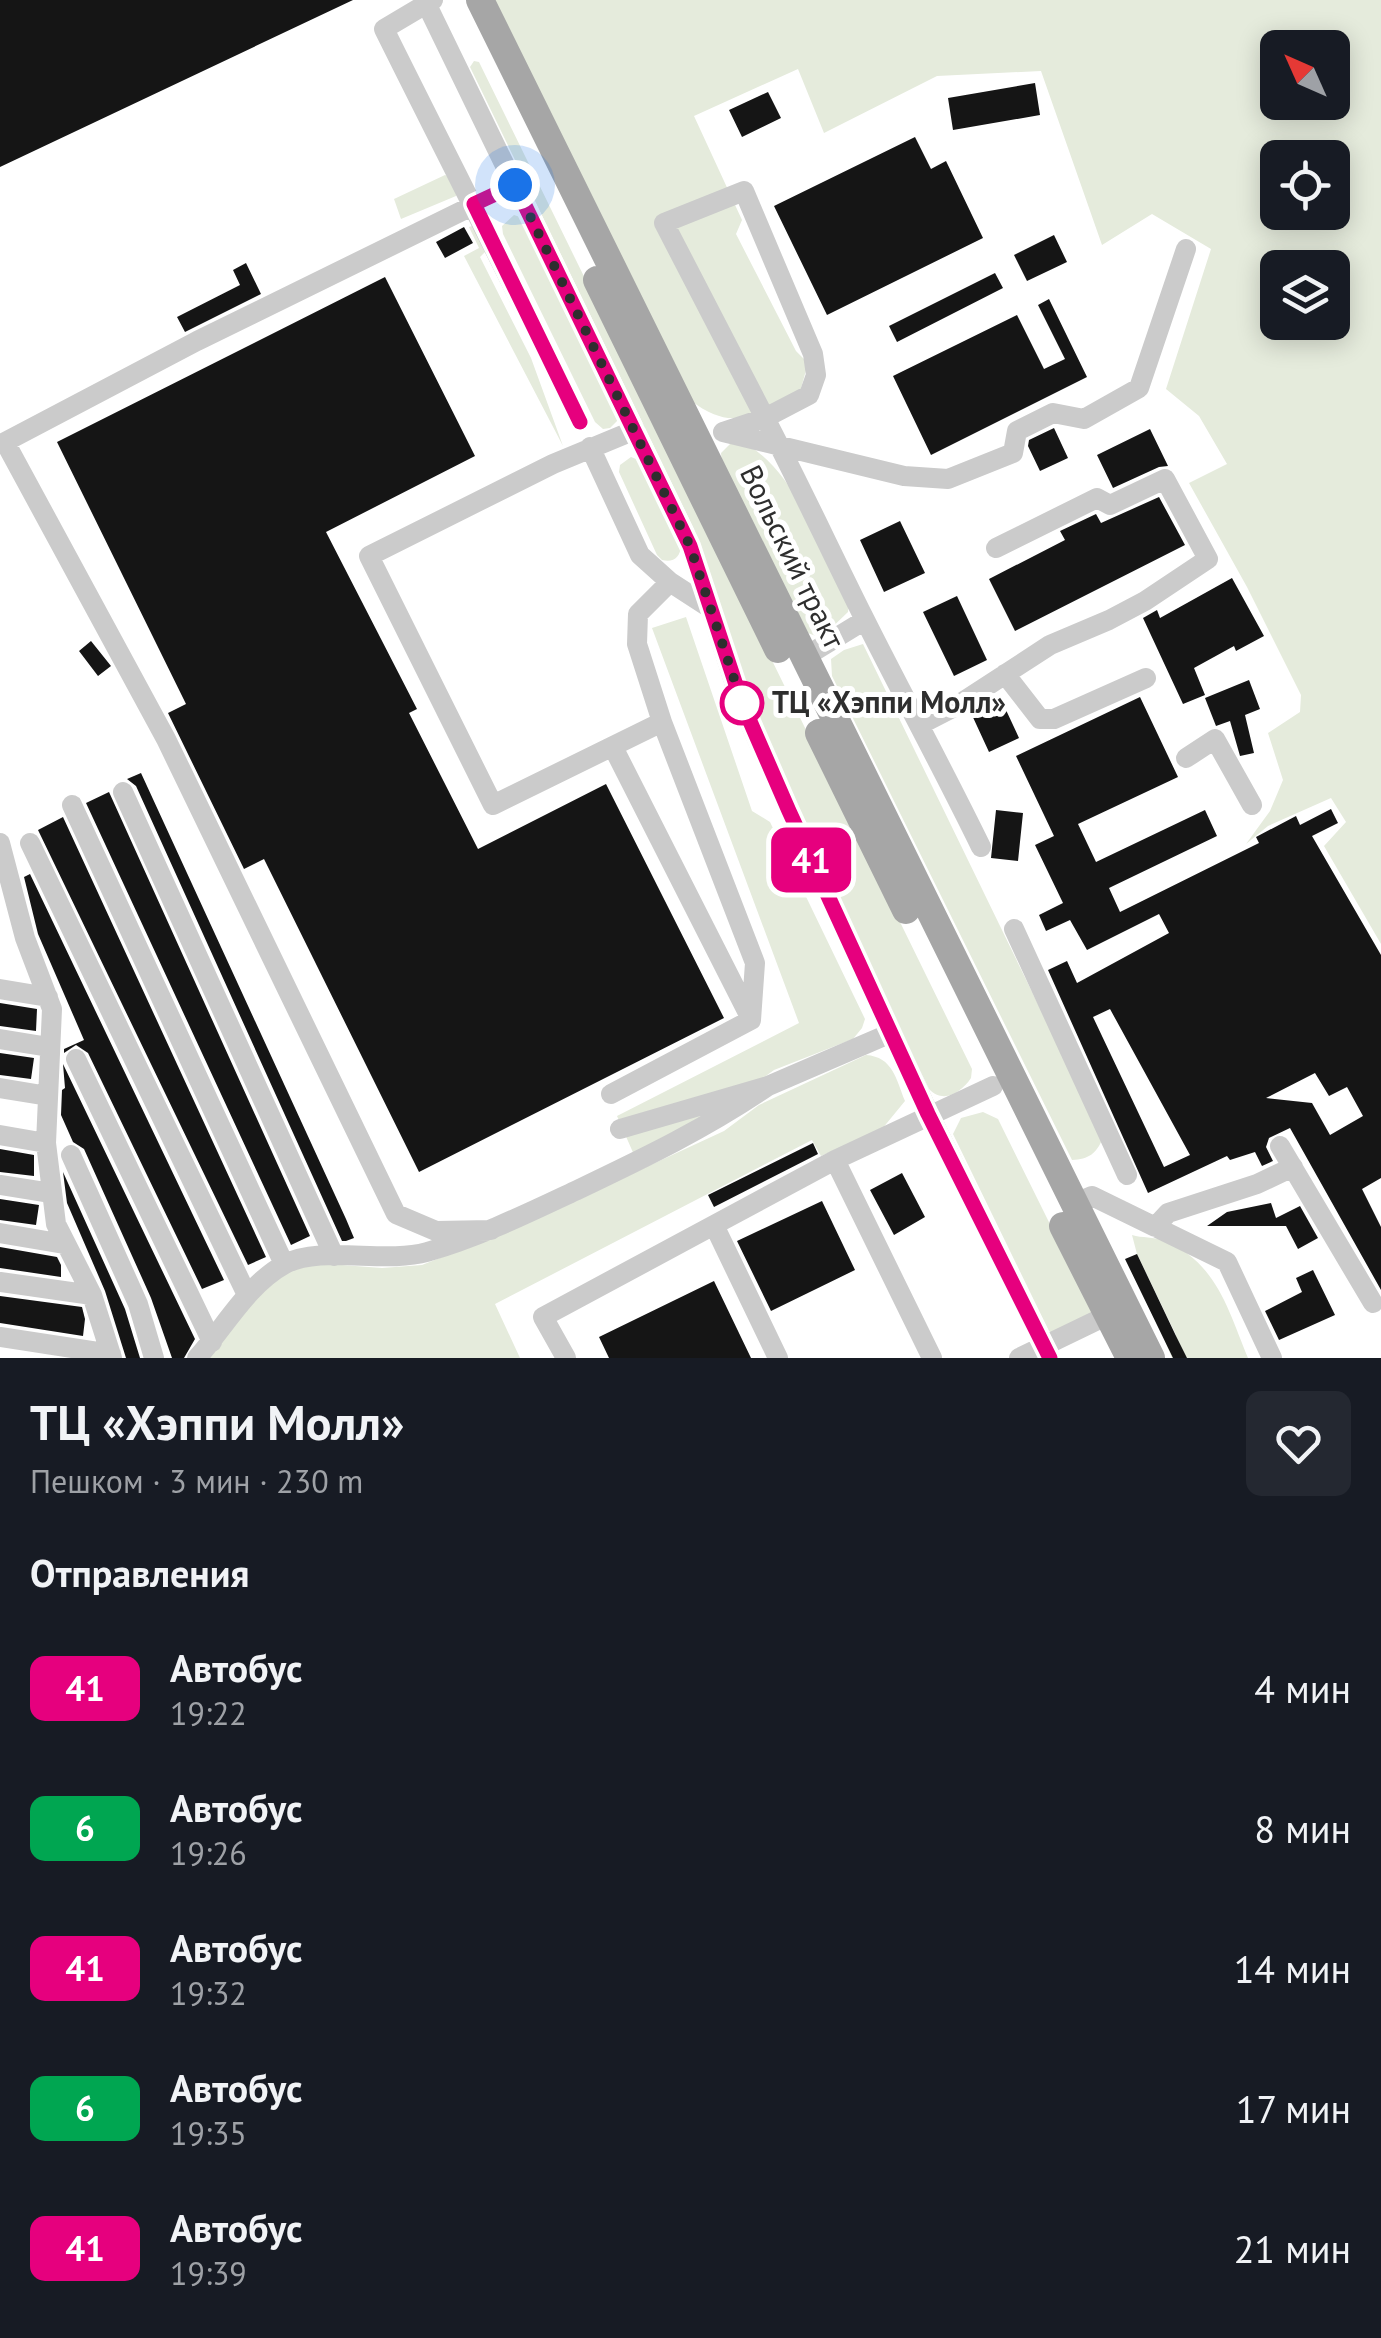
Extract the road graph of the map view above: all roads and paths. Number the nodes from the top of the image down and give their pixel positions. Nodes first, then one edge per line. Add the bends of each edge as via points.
1 (460, 0) edge
2 (480, 0) edge
3 (430, 2) edge
4 (515, 185) junction
5 (474, 204) junction
6 (1186, 250) dead end
7 (765, 418) junction
8 (580, 422) dead end
9 (635, 430) junction
10 (710, 434) junction
11 (590, 447) junction
12 (781, 448) junction
13 (996, 548) dead end
14 (670, 582) junction
15 (707, 606) junction
16 (865, 620) junction
17 (804, 658) junction
18 (1005, 674) junction
19 (1146, 678) dead end
20 (662, 722) junction
21 (921, 724) junction
22 (613, 747) junction
23 (1186, 758) dead end
24 (123, 792) dead end
25 (1252, 805) dead end
26 (72, 806) dead end
27 (0, 843) edge
28 (30, 843) dead end
29 (980, 848) dead end
30 (1014, 929) dead end
31 (0, 989) edge
32 (48, 998) junction
33 (751, 1020) junction
34 (892, 1033) junction
35 (0, 1038) edge
36 (49, 1047) junction
37 (76, 1059) dead end
38 (768, 1086) junction
39 (993, 1086) junction
40 (0, 1088) edge
41 (611, 1094) dead end
42 (48, 1096) junction
43 (928, 1114) junction
44 (620, 1129) dead end
45 (0, 1136) edge
46 (46, 1143) junction
47 (1280, 1146) dead end
48 (71, 1156) dead end
49 (835, 1160) junction
50 (1293, 1167) junction
51 (1128, 1175) dead end
52 (0, 1185) edge
53 (51, 1192) junction
54 (1082, 1200) junction
55 (714, 1225) junction
56 (1154, 1227) junction
57 (492, 1230) junction
58 (0, 1233) edge
59 (64, 1244) junction
60 (334, 1256) junction
61 (284, 1264) junction
62 (0, 1282) edge
63 (92, 1295) junction
64 (246, 1295) junction
65 (1373, 1303) dead end
66 (1108, 1315) junction
67 (0, 1337) edge
68 (205, 1350) edge
69 (1047, 1352) edge
70 (111, 1356) edge
71 (154, 1358) edge
72 (566, 1358) edge
73 (778, 1358) edge
74 (932, 1358) edge
75 (1018, 1358) edge
76 (1130, 1358) edge
77 (1151, 1358) edge
78 (1272, 1358) edge

1 - 39 main road, Вольский тракт
2 - 10 main road, Вольский тракт
3 - 4 street
3 - 5 street via 384,29
4 - 5 street
4 - 9 street
5 - 8 street
5 - 57 street via 5,442 166,739 396,1214 436,1231
6 - 12 street via 1139,388 1084,418 1053,413 1017,431 1014,453 948,480
7 - 7 street via 664,223 744,192 816,375 810,394
7 - 10 street
7 - 12 street
9 - 11 street
9 - 15 street via 690,546
10 - 12 street
10 - 17 main road, Вольский тракт
11 - 14 street via 640,555
11 - 22 street via 369,556 493,806
12 - 16 street
13 - 18 street via 1096,498 1110,505 1165,478 1208,558 1145,601
14 - 15 street
14 - 20 street via 638,614 636,644
15 - 34 street via 749,721
16 - 17 street
16 - 21 street
17 - 54 main road, Вольский тракт
18 - 19 street via 1040,720 1054,720
18 - 21 street
20 - 22 street
20 - 33 street via 755,963
21 - 29 street
22 - 33 street
23 - 25 street via 1215,740
24 - 60 street
26 - 61 street
27 - 32 street
28 - 64 street
30 - 51 street
31 - 32 street
32 - 36 street
33 - 41 street
34 - 38 street
34 - 43 street
35 - 36 street
36 - 42 street
37 - 68 street
38 - 44 street
38 - 57 street via 662,1150
39 - 43 street
39 - 66 main road, Вольский тракт
40 - 42 street
42 - 46 street
43 - 49 street
43 - 69 street
45 - 46 street
46 - 53 street
47 - 50 street
48 - 71 street via 138,1304
49 - 55 street
49 - 74 street
50 - 56 street via 1168,1213
50 - 65 street
52 - 53 street
53 - 59 street
54 - 56 street
54 - 77 main road, Вольский тракт
55 - 72 street via 543,1317
55 - 73 street
56 - 78 street via 1227,1262
57 - 60 street via 423,1253
58 - 59 street
59 - 63 street
60 - 61 street
61 - 64 street
62 - 63 street
63 - 70 street
64 - 68 street
66 - 69 street
66 - 76 main road, Вольский тракт
67 - 70 street
69 - 75 street

